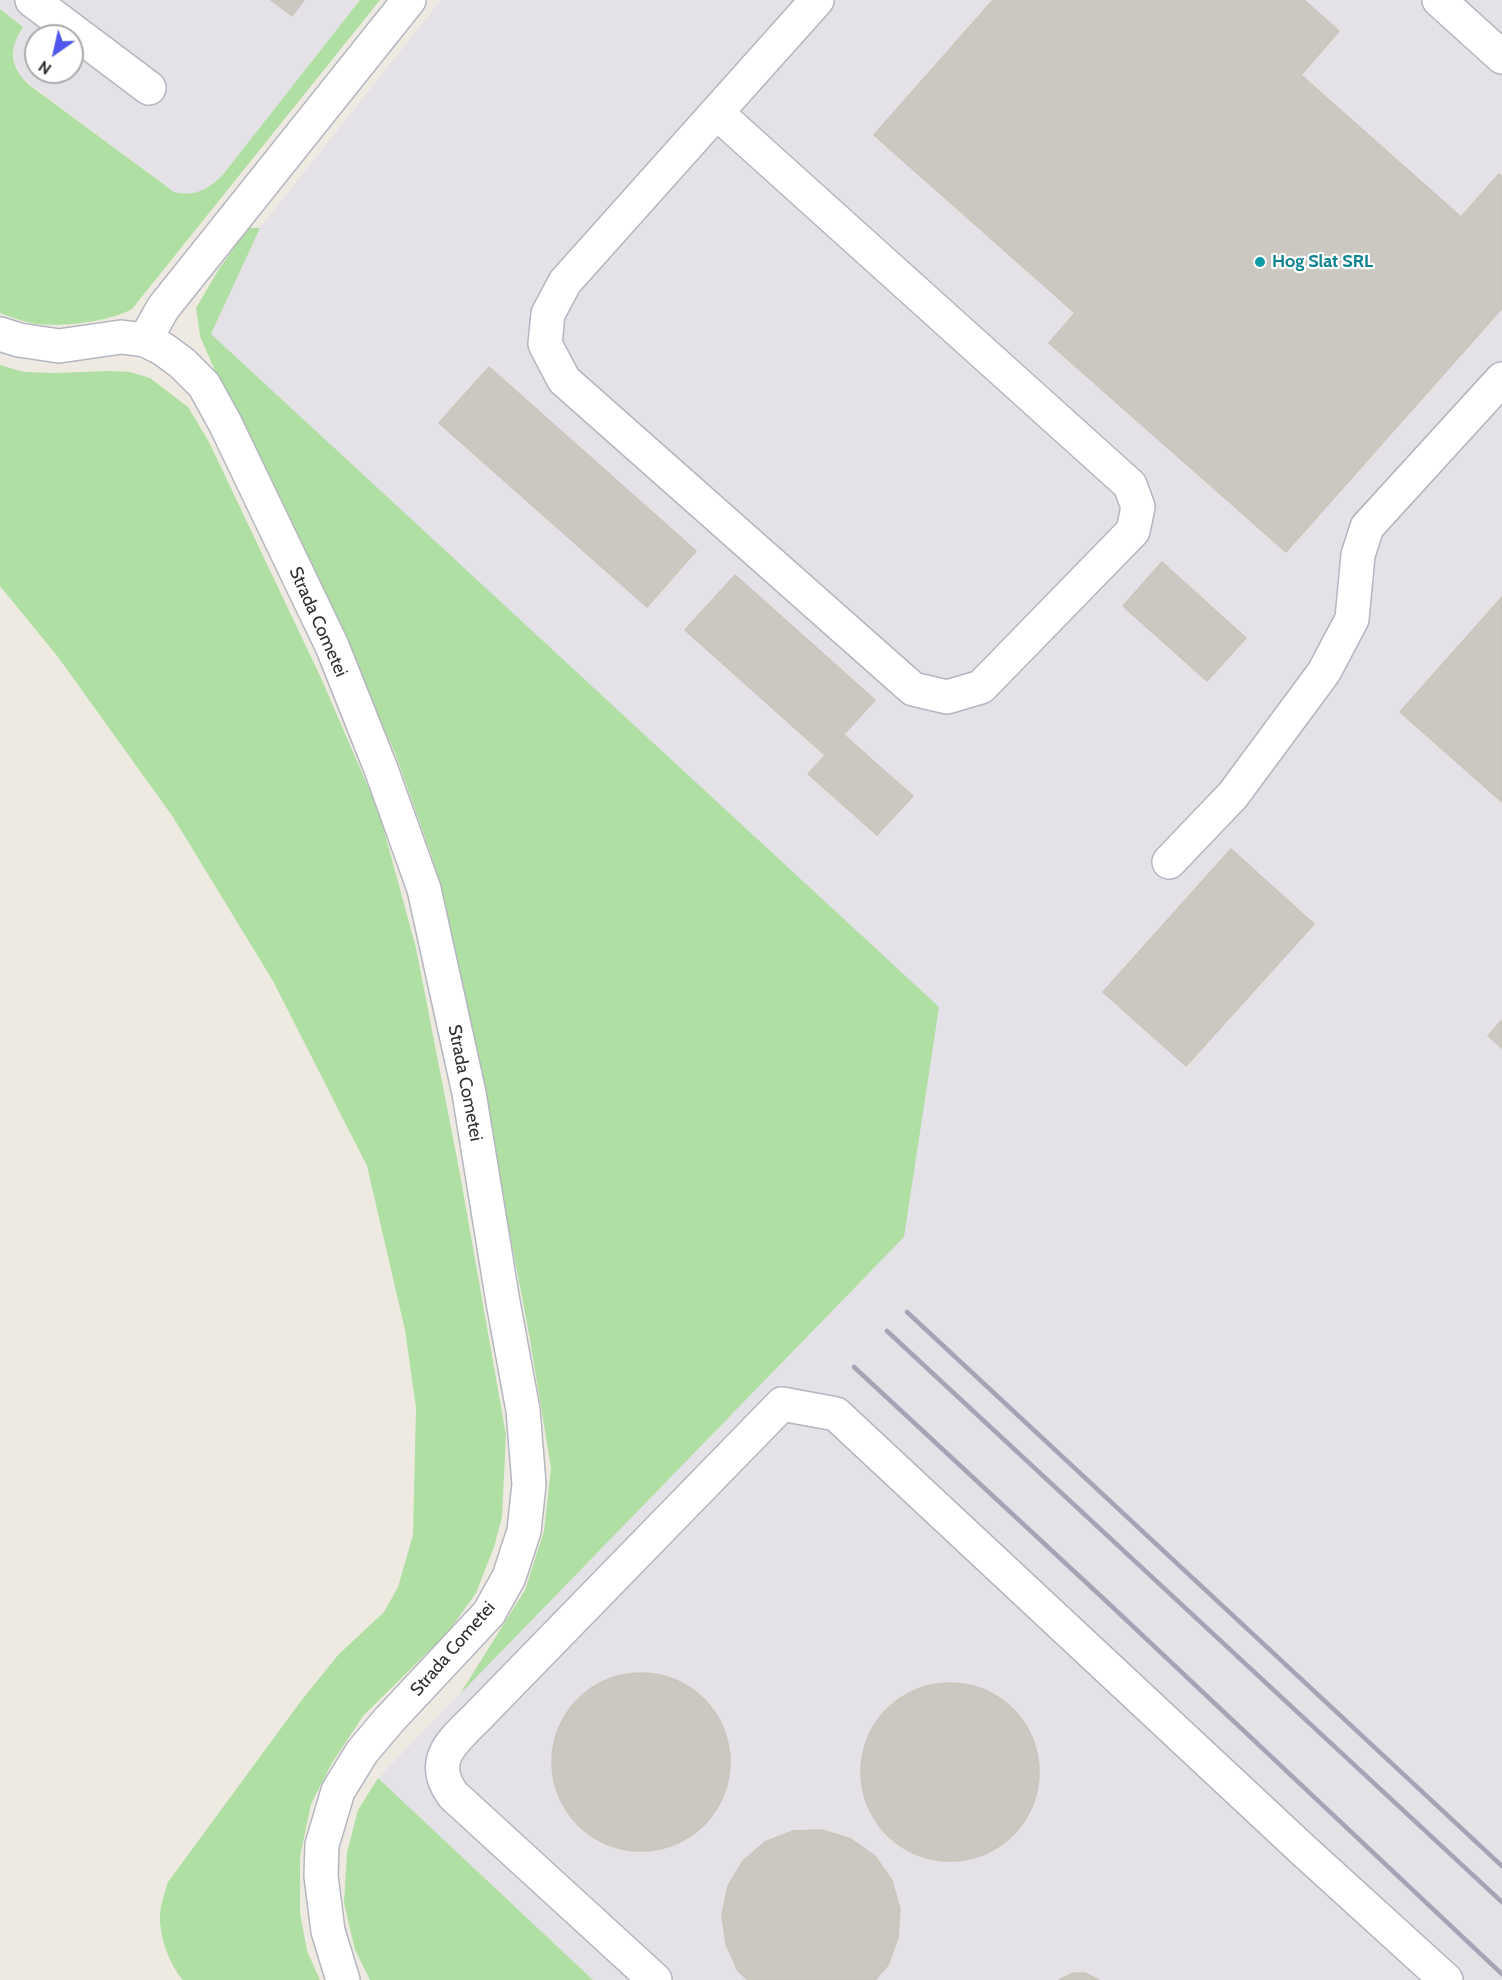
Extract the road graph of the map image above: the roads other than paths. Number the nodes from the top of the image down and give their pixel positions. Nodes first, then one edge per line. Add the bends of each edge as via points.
1 (32, 0) edge
2 (409, 0) edge
3 (817, 0) edge
4 (1439, 0) edge
5 (1502, 57) edge
6 (149, 88) dead end
7 (717, 112) junction
8 (0, 334) edge
9 (145, 340) junction
10 (1502, 379) edge
11 (1169, 862) dead end
12 (344, 1980) edge
13 (655, 1980) edge
14 (1446, 1980) edge

1 - 6 street
2 - 9 street via 163,308
3 - 7 street
4 - 5 street
7 - 7 street via 565,282 548,314 545,344 564,380 913,689 946,697 981,687 1133,531 1138,507 1130,485
8 - 9 street, Strada Cometei via 59,346 121,337
9 - 12 street, Strada Cometei via 182,363 204,385 225,423 332,646 424,889 469,1093 523,1410 529,1484 524,1531 509,1577 489,1613 362,1752 339,1791 329,1818 322,1845 323,1905
10 - 11 street via 1367,527 1358,555 1352,619 1323,672 1233,795
13 - 14 street via 453,1795 441,1770 443,1757 782,1404 836,1414

